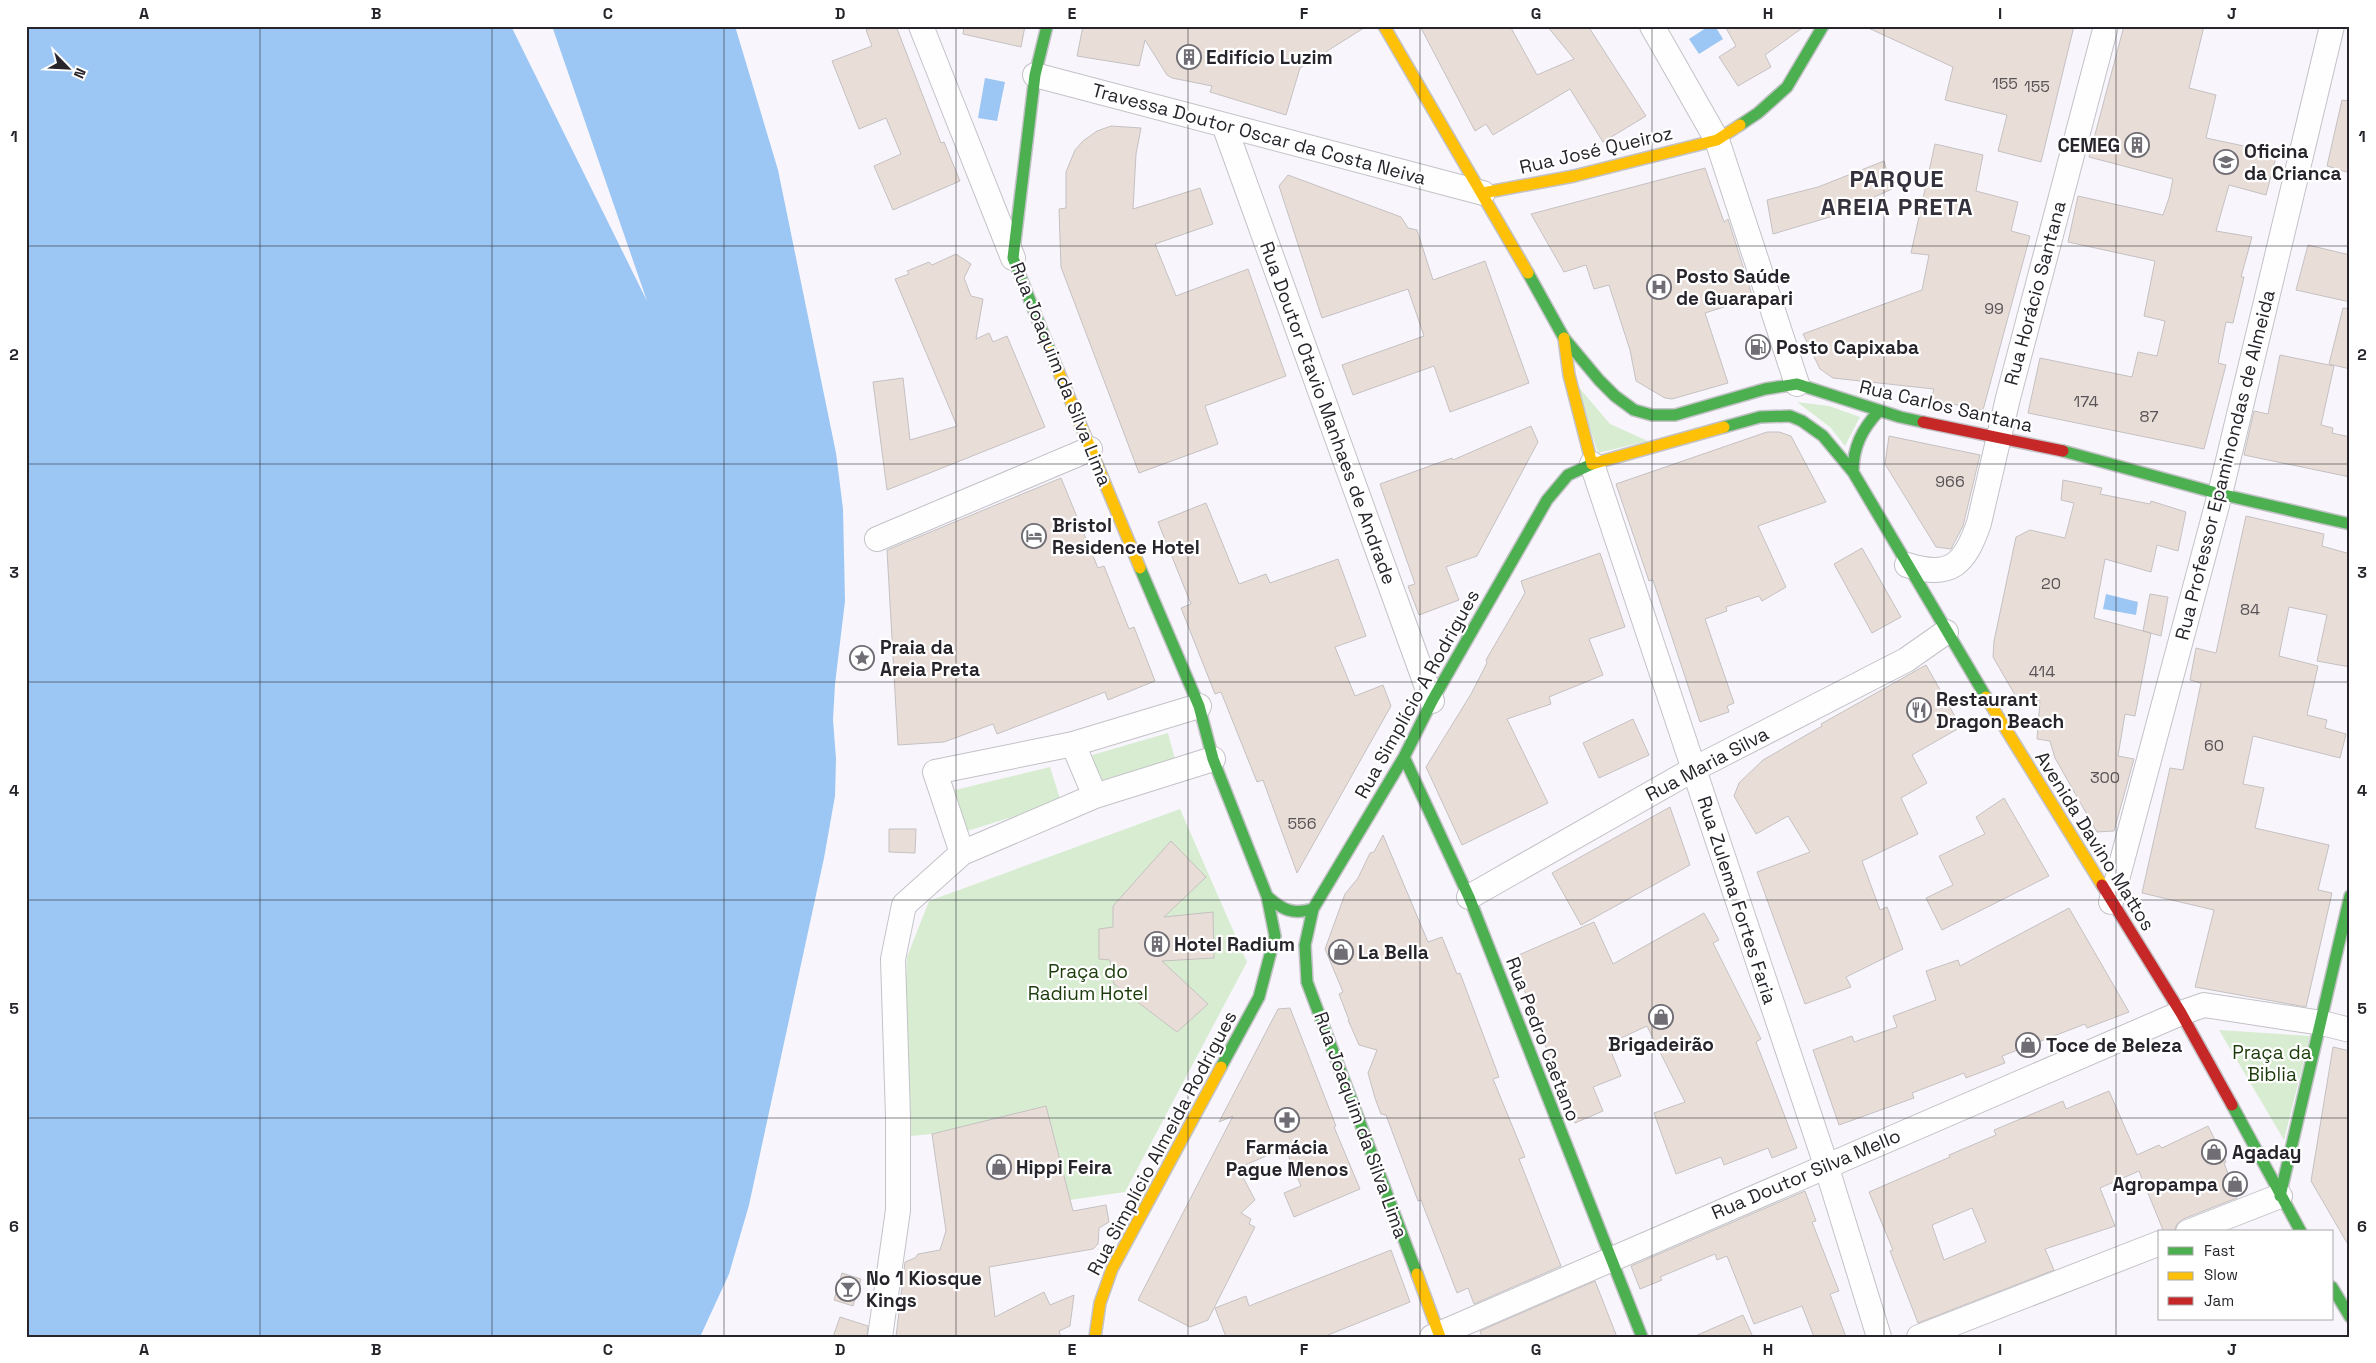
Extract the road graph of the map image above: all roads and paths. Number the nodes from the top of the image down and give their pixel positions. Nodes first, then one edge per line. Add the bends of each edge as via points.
1 (921, 26) edge
2 (1047, 26) edge
3 (1384, 26) edge
4 (1652, 26) edge
5 (1823, 26) edge
6 (2106, 26) edge
7 (2332, 26) edge
8 (2344, 26) edge
9 (2350, 28) edge
10 (1035, 74) junction
11 (1224, 125) junction
12 (1717, 140) junction
13 (1483, 193) junction
14 (1013, 258) junction
15 (1564, 338) junction
16 (1797, 384) junction
17 (1879, 411) junction
18 (1999, 436) junction
19 (1090, 449) junction
20 (1592, 464) junction
21 (1853, 472) junction
22 (2220, 494) junction
23 (2350, 524) edge
24 (877, 540) dead end
25 (1906, 565) junction
26 (1946, 632) junction
27 (1432, 701) junction
28 (1199, 706) junction
29 (1073, 744) junction
30 (1404, 757) junction
31 (1213, 759) junction
32 (1694, 769) junction
33 (1095, 796) junction
34 (962, 853) junction
35 (1267, 896) junction
36 (2350, 896) edge
37 (1469, 897) junction
38 (2111, 902) junction
39 (1313, 909) junction
40 (1292, 975) dead end
41 (1307, 982) junction
42 (1272, 984) dead end
43 (1259, 997) junction
44 (2181, 1013) junction
45 (2322, 1023) junction
46 (2350, 1030) edge
47 (1826, 1165) junction
48 (2280, 1196) junction
49 (2193, 1230) edge
50 (2300, 1230) edge
51 (2158, 1244) edge
52 (1610, 1259) junction
53 (2334, 1290) edge
54 (2350, 1318) edge
55 (1437, 1336) edge
56 (880, 1337) edge
57 (1096, 1337) edge
58 (1642, 1337) edge
59 (1879, 1337) edge
60 (1919, 1337) edge

1 - 14 street
2 - 10 street, Rua Joaquim da Silva Lima
3 - 13 street, Rua Carlos Santana
4 - 12 street
5 - 12 street, Rua José Queiroz via 1787,88 1758,113
6 - 18 street, Rua Horácio Santana
7 - 22 street, Rua Professor Epaminondas de Almeida
8 - 9 street
10 - 11 street, Travessa Doutor Oscar da Costa Neiva
10 - 14 street, Rua Joaquim da Silva Lima
11 - 13 street, Travessa Doutor Oscar da Costa Neiva
11 - 27 street, Rua Doutor Otavio Manhaes de Andrade
12 - 13 street, Rua José Queiroz via 1574,176
12 - 16 street
13 - 15 street, Rua Carlos Santana
14 - 19 street, Rua Joaquim da Silva Lima
15 - 16 street, Rua Carlos Santana via 1614,396 1634,410 1652,415 1675,415 1765,389
15 - 20 street, Rua Carlos Santana via 1569,375
16 - 17 street, Rua Carlos Santana
17 - 18 street, Rua Carlos Santana
17 - 21 street via 1860,433 1852,459
18 - 22 street, Rua Carlos Santana
18 - 25 street, Rua Horácio Santana via 1979,523 1964,554 1953,566 1942,571
19 - 24 street
19 - 28 street, Rua Joaquim da Silva Lima
20 - 21 street via 1772,415 1790,416 1811,427 1823,436
20 - 27 street, Rua Simplício A Rodrigues via 1568,476 1547,500
20 - 32 street, Rua Zulema Fortes Faria
21 - 25 street, Avenida Davino Mattos
22 - 23 street, Rua Carlos Santana
22 - 38 street, Rua Professor Epaminondas de Almeida
25 - 26 street, Avenida Davino Mattos
26 - 32 street, Rua Maria Silva via 1906,660
26 - 38 street, Avenida Davino Mattos
27 - 30 street, Rua Simplício A Rodrigues
28 - 29 street
28 - 31 street, Rua Joaquim da Silva Lima
29 - 33 street
29 - 34 street via 935,772
30 - 37 street, Rua Pedro Caetano
30 - 39 street, Rua Simplício A Rodrigues
31 - 33 street
31 - 35 street, Rua Joaquim da Silva Lima
32 - 37 street, Rua Maria Silva
32 - 47 street, Rua Zulema Fortes Faria
33 - 34 street
34 - 56 street via 904,905 893,959 898,1210
35 - 39 street via 1282,910 1299,914
35 - 43 street, Rua Joaquim da Silva Lima via 1275,936
36 - 45 street
37 - 52 street, Rua Pedro Caetano
38 - 44 street, Avenida Davino Mattos
39 - 41 street, Rua Joaquim da Silva Lima via 1304,949
40 - 41 street
41 - 55 street, Rua Joaquim da Silva Lima
42 - 43 street
43 - 57 street, Rua Simplício Almeida Rodrigues via 1112,1269 1100,1303
44 - 45 street, Rua Doutor Silva Mello via 2204,1005
44 - 47 street, Rua Doutor Silva Mello
44 - 48 street, Avenida Davino Mattos
45 - 46 street, Rua Doutor Silva Mello
45 - 48 street
47 - 52 street, Rua Doutor Silva Mello
47 - 59 street, Rua Zulema Fortes Faria
48 - 49 street
48 - 50 street, Avenida Davino Mattos
51 - 60 street
52 - 55 street, Rua Doutor Silva Mello
52 - 58 street, Rua Pedro Caetano
53 - 54 street

